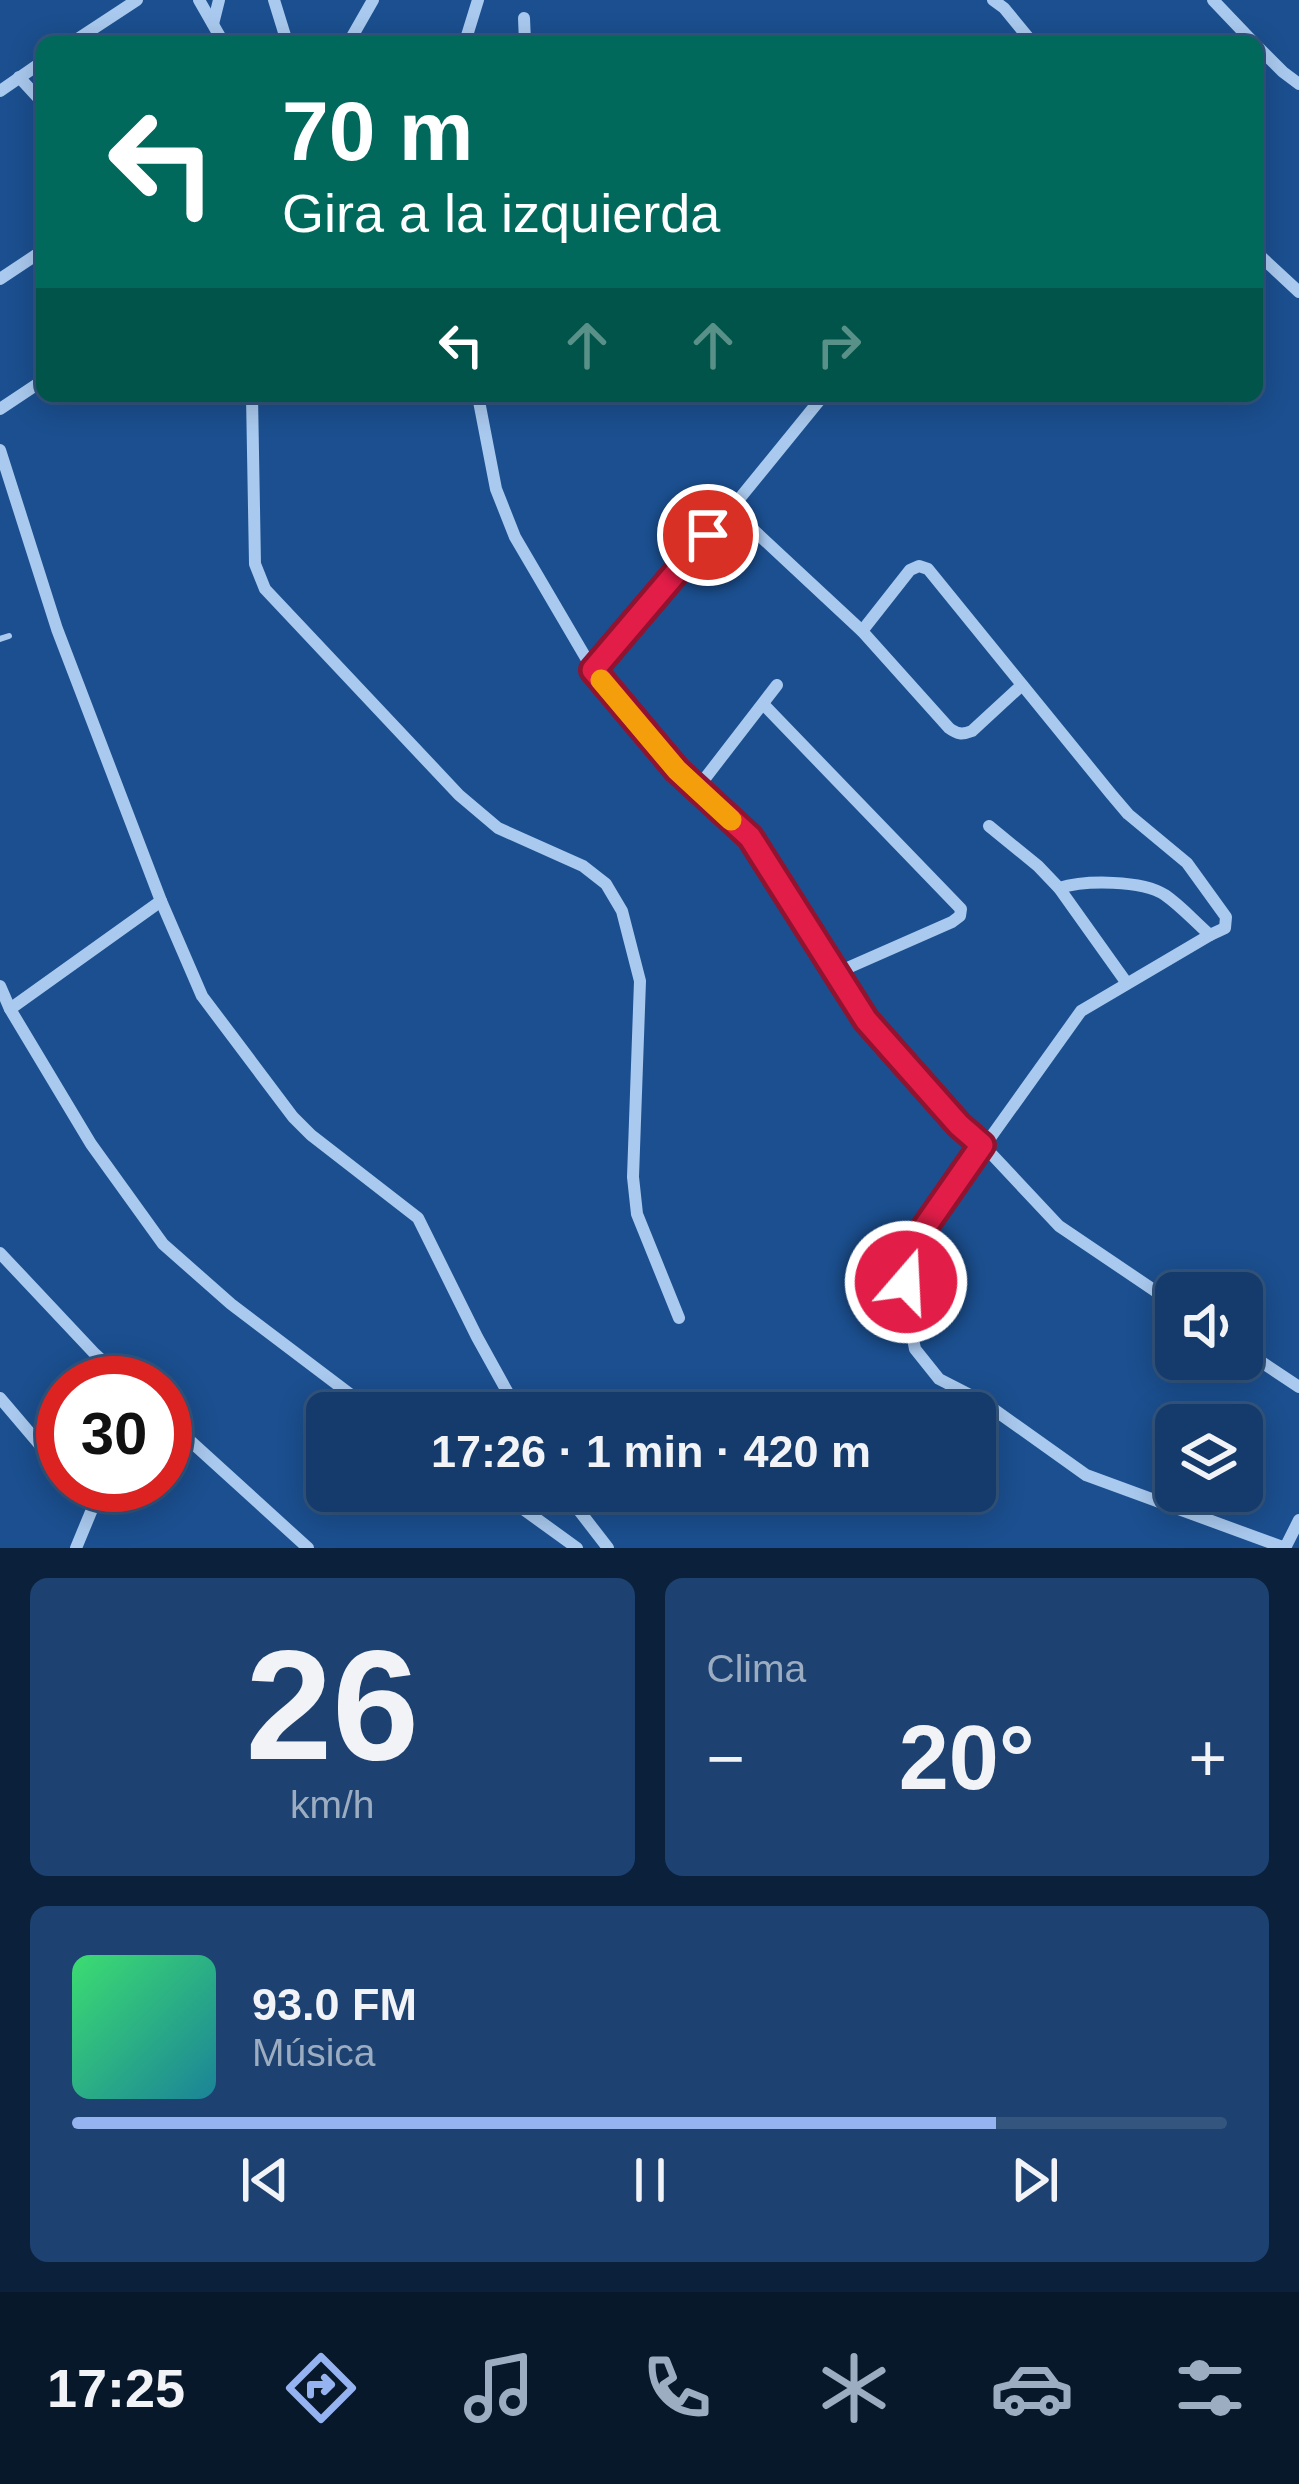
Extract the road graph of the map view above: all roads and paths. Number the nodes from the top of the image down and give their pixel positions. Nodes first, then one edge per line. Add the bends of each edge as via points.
1 (137, 0) edge
2 (199, 0) edge
3 (219, 0) edge
4 (274, 0) edge
5 (373, 0) edge
6 (478, 0) edge
7 (994, 0) edge
8 (1213, 0) edge
9 (524, 18) dead end
10 (213, 24) junction
11 (82, 36) edge
12 (220, 36) edge
13 (285, 36) edge
14 (352, 36) edge
15 (467, 36) edge
16 (525, 36) edge
17 (1027, 36) edge
18 (1247, 36) edge
19 (1263, 52) edge
20 (36, 66) edge
21 (20, 77) junction
22 (1299, 84) edge
23 (0, 91) edge
24 (36, 95) edge
25 (36, 255) edge
26 (1263, 259) edge
27 (0, 279) edge
28 (1299, 292) edge
29 (36, 385) edge
30 (247, 402) edge
31 (479, 402) edge
32 (818, 402) edge
33 (0, 409) edge
34 (0, 449) edge
35 (0, 490) edge
36 (14, 498) junction
37 (731, 509) junction
38 (862, 631) junction
39 (593, 670) junction
40 (1022, 685) junction
41 (777, 686) dead end
42 (764, 704) junction
43 (696, 790) junction
44 (989, 826) dead end
45 (1059, 888) junction
46 (161, 901) junction
47 (1210, 935) junction
48 (836, 974) junction
49 (1126, 982) junction
50 (0, 986) edge
51 (10, 1010) junction
52 (982, 1145) junction
53 (0, 1253) edge
54 (1155, 1290) edge
55 (680, 1318) dead end
56 (97, 1356) edge
57 (1263, 1362) edge
58 (1299, 1387) edge
59 (347, 1392) edge
60 (508, 1392) edge
61 (0, 1399) edge
62 (36, 1441) edge
63 (192, 1443) edge
64 (91, 1512) edge
65 (527, 1512) edge
66 (580, 1512) edge
67 (1299, 1520) edge
68 (77, 1548) edge
69 (308, 1548) edge
70 (578, 1548) edge
71 (608, 1548) edge

1 - 11 street
2 - 10 street
3 - 10 street
4 - 13 street
5 - 14 street
6 - 15 street
7 - 17 street
8 - 18 street
9 - 16 street
10 - 12 street
19 - 22 street
20 - 21 street
21 - 23 street
21 - 24 street
25 - 27 street
26 - 28 street
29 - 33 street
30 - 55 street via 255,564 266,589 458,795 498,828 583,866 622,911 640,981 637,1214
31 - 39 street via 496,489 515,537
32 - 37 street
34 - 36 street
35 - 36 street
36 - 46 street
37 - 38 street
37 - 39 street
38 - 40 street via 956,733 972,731
38 - 40 street via 910,571 928,569
39 - 43 street
40 - 47 street via 1128,814 1187,863 1226,917 1225,928
41 - 42 street
42 - 43 street
42 - 48 street via 961,909 952,922
43 - 48 street via 750,837
44 - 45 street
45 - 47 street via 1139,885 1163,893
45 - 49 street
46 - 51 street
46 - 60 street via 202,996 293,1117 418,1218
47 - 49 street
48 - 52 street via 866,1020
49 - 52 street via 1081,1012
50 - 51 street
51 - 59 street via 163,1244
52 - 54 street via 1058,1226
52 - 67 street via 904,1257 915,1348 939,1379 1086,1475 1286,1548
53 - 56 street
57 - 58 street
61 - 62 street
63 - 69 street
64 - 68 street
65 - 70 street
66 - 71 street

